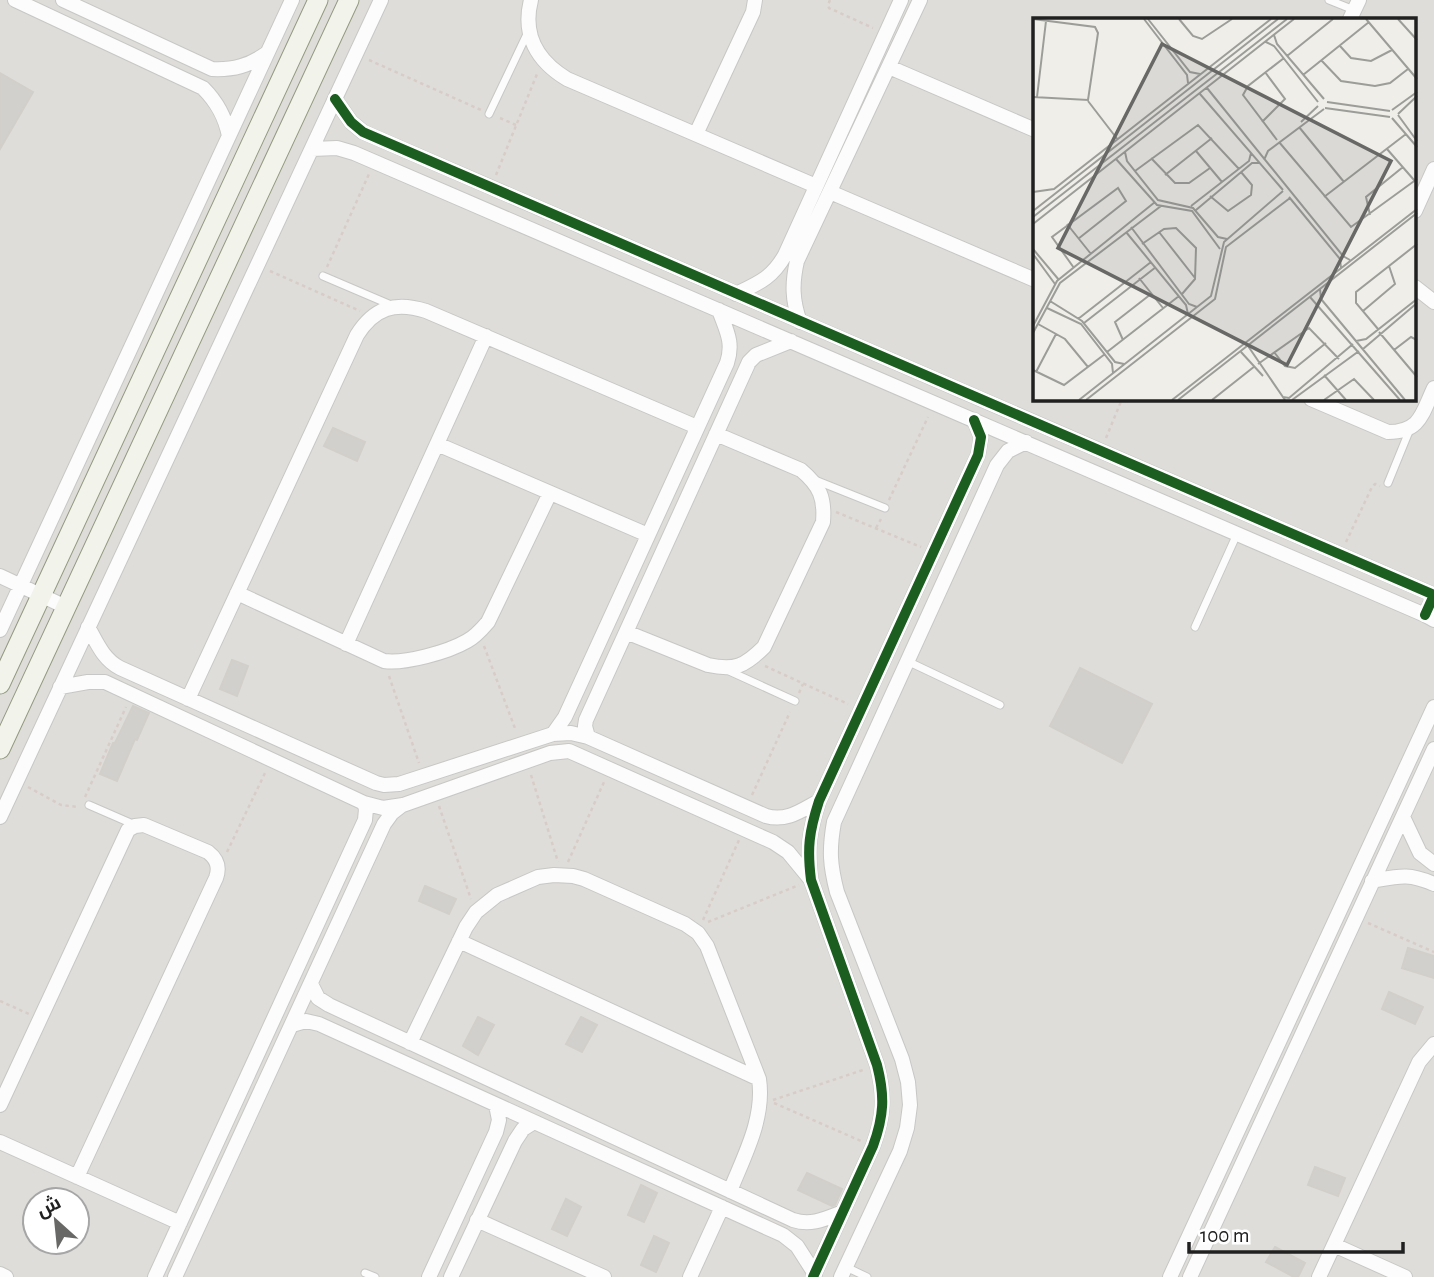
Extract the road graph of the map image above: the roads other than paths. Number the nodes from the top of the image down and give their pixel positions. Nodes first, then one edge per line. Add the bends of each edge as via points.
1 (15, 0) edge
2 (63, 0) edge
3 (292, 0) edge
4 (318, 0) edge
5 (349, 0) edge
6 (381, 0) edge
7 (530, 0) edge
8 (755, 0) edge
9 (901, 0) edge
10 (920, 0) edge
11 (1328, 0) edge
12 (1354, 10) edge
13 (529, 30) junction
14 (175, 52) junction
15 (268, 52) junction
16 (889, 67) junction
17 (166, 71) junction
18 (335, 99) junction
19 (489, 114) road end
20 (1033, 129) edge
21 (363, 132) junction
22 (696, 134) junction
23 (229, 136) junction
24 (312, 149) junction
25 (354, 153) junction
26 (1434, 169) edge
27 (823, 189) junction
28 (1416, 209) edge
29 (791, 258) junction
30 (323, 276) road end
31 (1033, 279) edge
32 (1416, 288) edge
33 (736, 294) junction
34 (1434, 302) edge
35 (395, 306) junction
36 (719, 310) junction
37 (800, 322) junction
38 (486, 337) junction
39 (790, 341) junction
40 (727, 363) junction
41 (911, 369) junction
42 (744, 372) junction
43 (1434, 387) edge
44 (902, 389) junction
45 (1316, 401) edge
46 (974, 420) junction
47 (698, 428) junction
48 (1410, 429) junction
49 (716, 434) junction
50 (1026, 442) junction
51 (438, 444) junction
52 (813, 480) junction
53 (1388, 483) road end
54 (550, 493) junction
55 (886, 508) road end
56 (1237, 534) junction
57 (648, 535) junction
58 (0, 576) edge
59 (20, 586) junction
60 (237, 593) junction
61 (41, 595) junction
62 (1434, 596) edge
63 (66, 607) junction
64 (1430, 617) edge
65 (88, 627) junction
66 (1195, 627) dead end
67 (0, 630) edge
68 (626, 632) junction
69 (346, 644) junction
70 (907, 661) junction
71 (723, 668) junction
72 (0, 684) edge
73 (60, 687) junction
74 (188, 699) junction
75 (795, 701) road end
76 (1000, 705) dead end
77 (1434, 707) edge
78 (553, 734) junction
79 (588, 737) junction
80 (0, 749) edge
81 (1434, 749) edge
82 (820, 801) junction
83 (364, 803) junction
84 (403, 804) junction
85 (89, 805) road end
86 (0, 817) edge
87 (1403, 817) junction
88 (135, 826) junction
89 (1434, 864) edge
90 (811, 880) junction
91 (1372, 881) junction
92 (1434, 884) edge
93 (459, 941) junction
94 (868, 972) junction
95 (847, 980) junction
96 (311, 984) junction
97 (292, 1025) junction
98 (410, 1043) junction
99 (1434, 1044) edge
100 (759, 1079) junction
101 (1259, 1085) junction
102 (1276, 1092) junction
103 (0, 1105) edge
104 (496, 1105) junction
105 (534, 1122) junction
106 (0, 1142) edge
107 (77, 1177) junction
108 (730, 1191) junction
109 (722, 1207) junction
110 (843, 1212) junction
111 (477, 1220) junction
112 (180, 1223) junction
113 (1334, 1245) junction
114 (576, 1271) edge
115 (844, 1272) edge
116 (365, 1273) dead end
117 (0, 1274) edge
118 (814, 1275) edge
119 (6, 1277) edge
120 (156, 1277) edge
121 (175, 1277) edge
122 (375, 1277) edge
123 (429, 1277) edge
124 (450, 1277) edge
125 (604, 1277) edge
126 (690, 1277) edge
127 (867, 1277) edge
128 (1170, 1277) edge
129 (1190, 1277) edge
130 (1319, 1277) edge
131 (1405, 1277) edge

1 - 17 street
2 - 14 street
3 - 15 street
4 - 61 street
5 - 63 street
6 - 18 street
7 - 13 street
8 - 22 street
9 - 27 street
10 - 16 street
11 - 12 lane
13 - 19 lane
13 - 22 street via 534,46 554,71
14 - 15 street via 212,69 227,70
14 - 17 street
15 - 23 street
16 - 20 street
16 - 27 street
17 - 23 street via 203,88 213,98
18 - 21 street
18 - 24 street
21 - 25 street
21 - 33 street
22 - 27 street
23 - 59 street
24 - 25 street
24 - 65 street
25 - 36 street
26 - 28 street
27 - 29 street
27 - 31 street
29 - 33 street
29 - 37 street via 792,292
30 - 35 lane
32 - 34 street
33 - 37 street
35 - 38 street via 426,310
35 - 60 street via 372,316 357,335
36 - 39 street
36 - 40 street via 730,342
37 - 41 street
38 - 47 street
38 - 51 street
39 - 42 street via 756,355
39 - 44 street
40 - 42 street
40 - 47 street
41 - 44 street
41 - 62 street
42 - 49 street
43 - 48 street via 1419,421
44 - 46 street
45 - 48 street via 1388,432
46 - 50 street
46 - 82 street via 981,437 978,455
47 - 57 street
48 - 53 lane
49 - 52 street via 801,470
49 - 68 street
50 - 56 street
50 - 70 street via 1008,451 997,465
51 - 54 street
51 - 69 street
52 - 55 lane
52 - 71 street via 824,507 823,522 764,647 751,660
54 - 57 street
54 - 69 street via 495,610 479,633 454,647 395,663
56 - 64 street
56 - 66 lane
57 - 78 street
58 - 59 street
59 - 61 street
59 - 67 street
60 - 69 street
60 - 74 street
61 - 63 street
61 - 72 street
62 - 64 street
63 - 80 street
65 - 73 street
65 - 74 street via 113,665
68 - 71 street
68 - 79 street via 586,720
70 - 76 lane
70 - 94 street via 843,800 830,846 837,892
71 - 75 lane
73 - 83 street via 105,682
73 - 86 street
74 - 78 street via 376,783 391,785
77 - 101 street
78 - 79 street
79 - 82 street via 775,819 792,816
81 - 87 street
82 - 90 street via 809,840
83 - 84 street via 383,808
83 - 112 street via 365,820
84 - 90 street via 556,751 569,751 781,846
84 - 96 street via 384,824
85 - 88 lane
87 - 89 street via 1420,853
87 - 91 street
88 - 103 street via 124,837
88 - 107 street via 151,827 208,852 219,871
90 - 95 street
91 - 92 street via 1408,875
91 - 102 street
93 - 98 street
93 - 100 street
93 - 100 street via 476,912 497,895 538,877 563,875 584,879 685,925 707,946
94 - 95 street
94 - 115 street via 902,1059 911,1105 900,1151
95 - 110 street via 877,1065 883,1106 873,1146
96 - 97 street
96 - 98 street via 323,1002
97 - 104 street via 319,1024
97 - 121 street
98 - 108 street
99 - 113 street via 1419,1062
100 - 108 street via 758,1119
101 - 102 street
101 - 128 street
102 - 129 street
104 - 105 street
104 - 123 street via 496,1132
105 - 109 street
105 - 111 street via 518,1135
106 - 107 street
107 - 112 street
108 - 110 street via 802,1223
109 - 118 street via 791,1240
109 - 126 street
110 - 118 street
111 - 114 street
111 - 124 street
112 - 120 street
113 - 130 street
113 - 131 street
114 - 125 street
115 - 127 lane
116 - 122 lane
117 - 119 street

